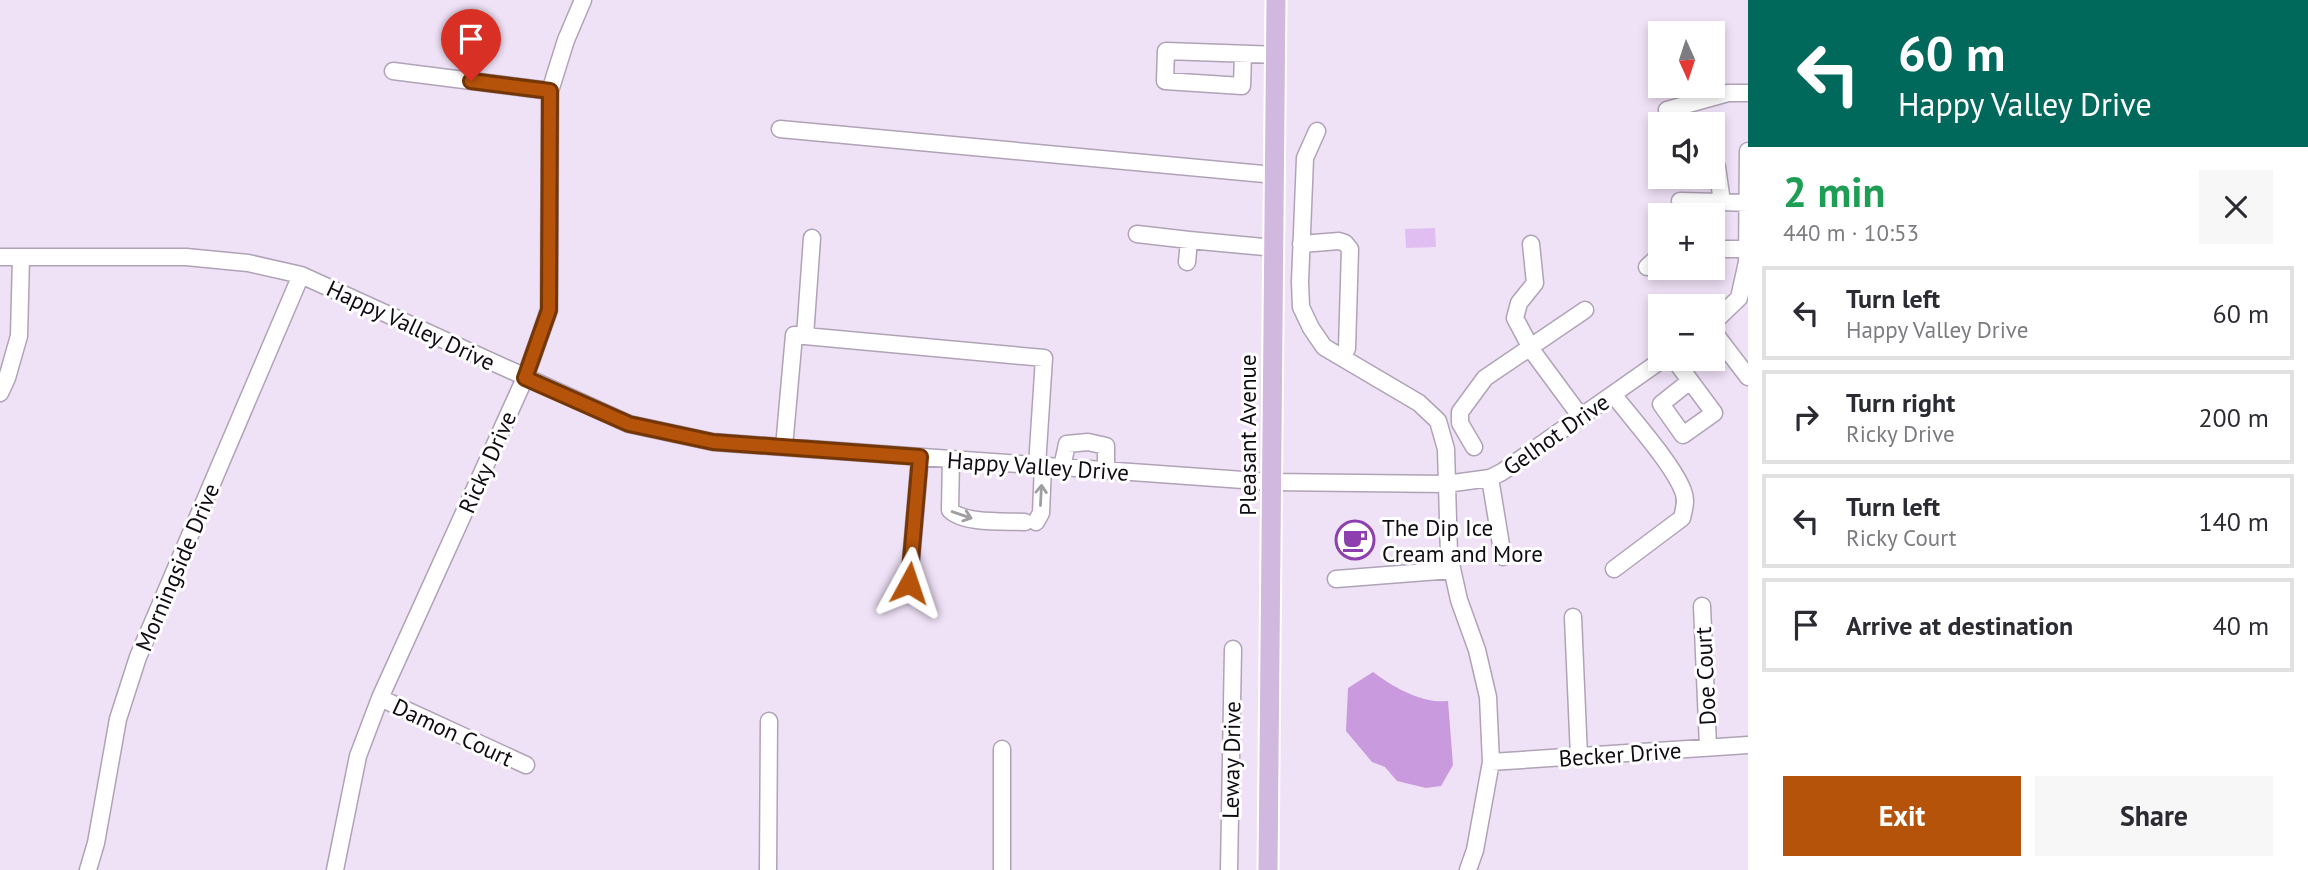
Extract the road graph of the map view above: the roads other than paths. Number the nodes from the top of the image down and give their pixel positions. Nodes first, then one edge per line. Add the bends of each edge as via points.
1 (583, 0) edge
2 (1276, 0) edge
3 (1243, 54) junction
4 (1276, 55) junction
5 (393, 71) dead end
6 (550, 91) junction
7 (1748, 93) edge
8 (1667, 110) dead end
9 (780, 130) dead end
10 (1317, 131) dead end
11 (1748, 151) edge
12 (1275, 174) junction
13 (1721, 189) edge
14 (1680, 201) dead end
15 (1722, 202) junction
16 (1748, 203) edge
17 (1137, 234) dead end
18 (812, 238) dead end
19 (1189, 240) junction
20 (1301, 244) junction
21 (1531, 244) dead end
22 (1748, 245) edge
23 (1273, 248) junction
24 (1725, 248) edge
25 (0, 257) edge
26 (21, 257) junction
27 (1187, 262) dead end
28 (301, 275) junction
29 (1585, 310) dead end
30 (1725, 312) edge
31 (805, 336) junction
32 (1725, 347) edge
33 (1530, 348) junction
34 (1343, 358) junction
35 (1648, 370) edge
36 (1683, 371) edge
37 (1748, 377) edge
38 (525, 378) junction
39 (1690, 381) dead end
40 (0, 393) edge
41 (1613, 394) junction
42 (1581, 417) junction
43 (784, 447) junction
44 (1474, 447) dead end
45 (920, 457) junction
46 (951, 459) junction
47 (1040, 466) junction
48 (1062, 467) junction
49 (1105, 471) junction
50 (1490, 478) junction
51 (1271, 482) junction
52 (1446, 484) junction
53 (1503, 558) dead end
54 (1614, 569) dead end
55 (1452, 570) junction
56 (1336, 579) dead end
57 (909, 583) dead end
58 (1702, 606) dead end
59 (1573, 617) dead end
60 (1233, 649) dead end
61 (380, 698) junction
62 (769, 721) dead end
63 (1748, 745) edge
64 (1709, 747) junction
65 (1002, 749) dead end
66 (1579, 757) junction
67 (1491, 762) junction
68 (526, 765) dead end
69 (88, 870) edge
70 (335, 870) edge
71 (768, 870) edge
72 (1002, 870) edge
73 (1229, 870) edge
74 (1268, 870) edge
75 (1468, 870) edge

1 - 6 street, Ricky Drive
2 - 4 main road, Pleasant Avenue
3 - 3 street via 1166,51 1165,81 1241,86
3 - 4 street
4 - 12 main road, Pleasant Avenue
5 - 6 street
6 - 38 street, Ricky Drive via 549,310
7 - 8 street via 1727,93
9 - 12 street
10 - 20 street via 1305,158
11 - 16 street
12 - 23 main road, Pleasant Avenue
13 - 15 street
14 - 15 street
15 - 16 street
16 - 22 street
17 - 19 street
18 - 31 street
19 - 23 street
19 - 27 street
20 - 34 street via 1301,307 1324,347
20 - 34 street via 1339,241 1350,249
21 - 33 street via 1535,283 1519,303 1515,317
22 - 24 street
22 - 30 street via 1740,298
23 - 51 main road, Pleasant Avenue
25 - 26 street, Happy Valley Drive
26 - 28 street, Happy Valley Drive via 186,257 248,263
26 - 40 street via 19,336
28 - 38 street, Happy Valley Drive
28 - 69 street, Morningside Drive via 138,657 118,719
29 - 33 street
31 - 43 street via 794,335
31 - 47 street via 1044,358
32 - 37 street
33 - 42 street
33 - 44 street via 1485,378 1460,412 1460,423
34 - 52 street via 1419,403 1438,421 1446,449
35 - 41 street, Gelhot Drive
36 - 39 street
38 - 43 street, Happy Valley Drive via 629,424 713,442
38 - 61 street, Ricky Drive
41 - 42 street, Gelhot Drive
41 - 54 street via 1675,477 1685,507 1682,518
42 - 50 street, Gelhot Drive
43 - 45 street, Happy Valley Drive
45 - 46 street, Happy Valley Drive
45 - 57 street
46 - 47 street, Happy Valley Drive
46 -> 47 street via 950,510 964,518 1030,522 1041,513
47 - 48 street, Happy Valley Drive
48 - 49 street, Happy Valley Drive
48 - 49 street via 1067,444 1088,442 1106,446
49 - 51 street, Happy Valley Drive
50 - 52 street, Gelhot Drive
50 - 53 street
51 - 52 street, Gelhot Drive
51 - 74 main road, Pleasant Avenue
52 - 55 street
55 - 56 street
55 - 67 street via 1488,697
58 - 64 street, Doe Court
59 - 66 street
60 - 73 street, Leway Drive
61 - 68 street, Damon Court
61 - 70 street, Ricky Drive via 358,756
62 - 71 street
63 - 64 street, Becker Drive
64 - 66 street, Becker Drive
65 - 72 street
66 - 67 street, Becker Drive
67 - 75 street

